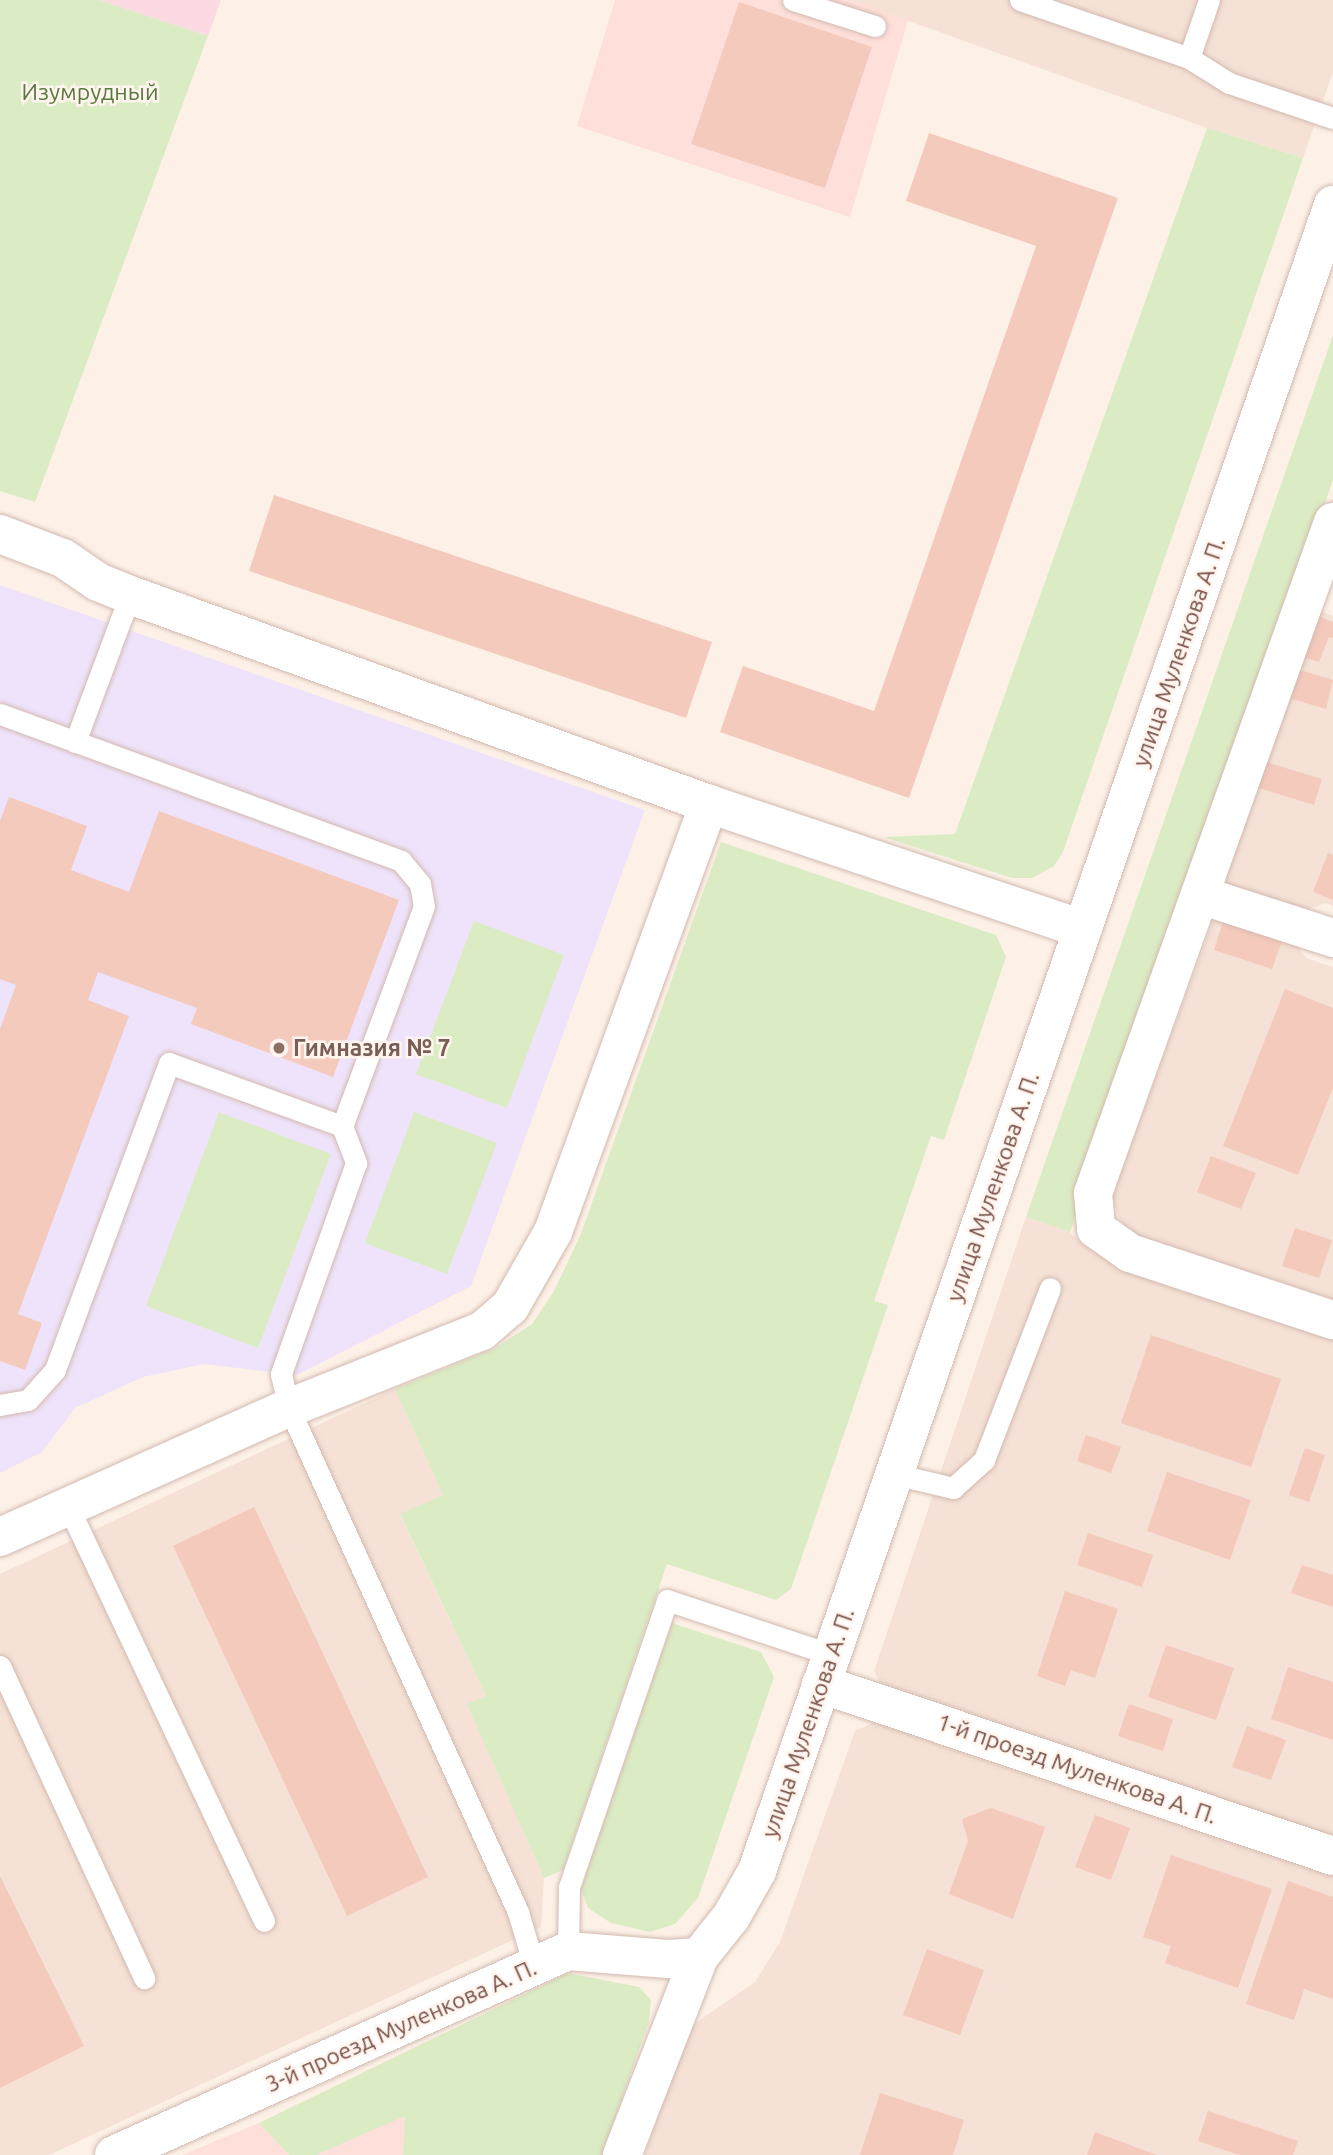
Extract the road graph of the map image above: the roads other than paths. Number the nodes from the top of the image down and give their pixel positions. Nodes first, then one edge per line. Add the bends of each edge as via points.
1 (793, 0) edge
2 (1020, 0) edge
3 (1209, 0) edge
4 (875, 26) dead end
5 (1189, 58) junction
6 (1333, 118) edge
7 (1333, 205) edge
8 (1333, 522) edge
9 (0, 534) edge
10 (130, 595) junction
11 (0, 714) edge
12 (75, 742) junction
13 (709, 804) junction
14 (1200, 895) junction
15 (1083, 929) junction
16 (1333, 938) edge
17 (342, 1126) junction
18 (1050, 1288) dead end
19 (1333, 1321) edge
20 (0, 1405) edge
21 (289, 1408) junction
22 (894, 1474) junction
23 (67, 1504) junction
24 (0, 1537) edge
25 (0, 1666) edge
26 (826, 1669) junction
27 (1333, 1856) edge
28 (264, 1922) dead end
29 (568, 1951) junction
30 (699, 1957) junction
31 (534, 1966) junction
32 (144, 1978) dead end
33 (114, 2155) edge
34 (622, 2155) edge

1 - 4 lane
2 - 5 lane
3 - 5 lane
5 - 6 lane via 1229,83
7 - 15 street, улица Муленкова А. П.
8 - 14 street
9 - 10 street via 63,558 97,582
10 - 12 lane
10 - 13 street
11 - 12 lane
12 - 17 lane via 401,861 420,884 424,906
13 - 15 street
13 - 21 street via 554,1231 532,1276 510,1307 482,1331
14 - 16 street
14 - 19 street via 1093,1193 1096,1229 1130,1253
15 - 22 street, улица Муленкова А. П.
17 - 20 lane via 169,1063 55,1370 28,1400
17 - 21 lane via 356,1163 281,1374
18 - 22 lane via 984,1460 953,1488
21 - 23 street
21 - 31 lane via 518,1912
22 - 26 street, улица Муленкова А. П.
23 - 24 street
23 - 28 lane
25 - 32 lane
26 - 27 street, 1-й проезд Муленкова А. П.
26 - 29 lane via 667,1600 569,1886
26 - 30 street, улица Муленкова А. П. via 757,1871 732,1917
29 - 30 street, 3-й проезд Муленкова А. П.
29 - 31 street, 3-й проезд Муленкова А. П.
30 - 34 street, улица Муленкова А. П.
31 - 33 street, 3-й проезд Муленкова А. П.

